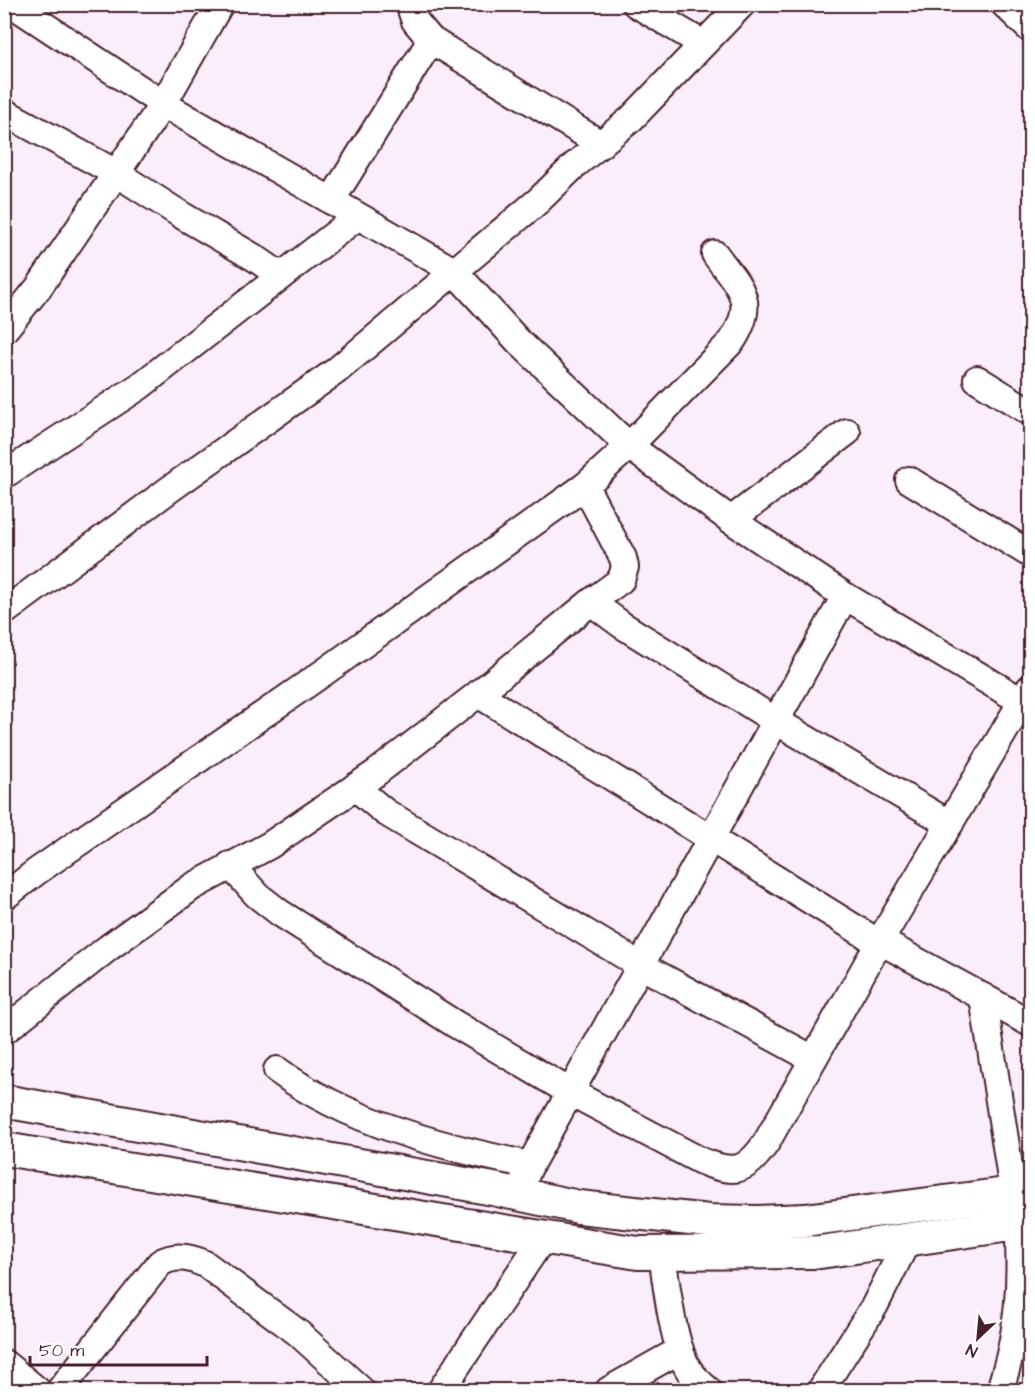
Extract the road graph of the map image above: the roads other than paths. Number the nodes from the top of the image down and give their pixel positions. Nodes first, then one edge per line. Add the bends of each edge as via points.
1 (12, 4) edge
2 (220, 4) edge
3 (410, 4) edge
4 (636, 4) edge
5 (742, 4) edge
6 (1004, 4) edge
7 (1030, 29) edge
8 (431, 40) junction
9 (704, 44) junction
10 (163, 104) junction
11 (4, 112) edge
12 (601, 144) junction
13 (116, 174) junction
14 (331, 201) junction
15 (357, 217) junction
16 (715, 254) dead end
17 (454, 271) junction
18 (281, 276) junction
19 (4, 330) edge
20 (977, 379) dead end
21 (1030, 412) edge
22 (848, 432) dead end
23 (629, 446) junction
24 (4, 475) edge
25 (909, 480) dead end
26 (585, 486) junction
27 (731, 520) junction
28 (1030, 554) edge
29 (845, 596) junction
30 (591, 602) junction
31 (4, 612) edge
32 (477, 694) junction
33 (1028, 698) edge
34 (776, 721) junction
35 (355, 787) junction
36 (950, 824) junction
37 (711, 838) junction
38 (230, 865) junction
39 (4, 897) edge
40 (880, 942) junction
41 (640, 965) junction
42 (983, 997) junction
43 (1030, 1023) edge
44 (4, 1031) edge
45 (813, 1059) junction
46 (277, 1070) dead end
47 (570, 1092) junction
48 (4, 1101) edge
49 (4, 1149) edge
50 (530, 1165) junction
51 (518, 1194) junction
52 (1023, 1208) edge
53 (543, 1239) junction
54 (908, 1239) junction
55 (662, 1253) junction
56 (680, 1350) junction
57 (1021, 1354) edge
58 (4, 1363) edge
59 (37, 1390) edge
60 (60, 1390) edge
61 (361, 1390) edge
62 (441, 1390) edge
63 (609, 1390) edge
64 (708, 1390) edge
65 (821, 1390) edge
66 (1000, 1390) edge

1 - 10 street
2 - 10 street
3 - 8 street via 415,21
4 - 9 street
5 - 9 street
6 - 7 street
8 - 12 street
8 - 14 street
9 - 12 street
10 - 13 street
10 - 14 street
11 - 13 street
12 - 17 street
13 - 18 street
13 - 19 street via 39,287
14 - 15 street
15 - 17 street
15 - 18 street
16 - 23 street via 743,294 742,323 732,341
17 - 23 street via 519,342
17 - 31 street via 336,371
18 - 24 street via 140,386
20 - 21 street
22 - 27 street
23 - 26 street
23 - 27 street
25 - 28 street
26 - 30 street via 626,567 621,580
26 - 39 street
27 - 29 street
29 - 33 street
29 - 34 street
30 - 32 street
30 - 34 street
32 - 35 street
32 - 37 street
33 - 36 street
34 - 36 street
34 - 37 street
35 - 38 street via 270,845
35 - 41 street via 385,812
36 - 40 street
37 - 40 street
37 - 41 street
38 - 44 street via 192,887 108,948
38 - 47 street via 280,913
40 - 42 street
40 - 45 street
41 - 45 street
41 - 47 street
42 - 43 street
42 - 52 street
45 - 47 street via 760,1151 746,1166 735,1170 701,1161
46 - 50 street via 316,1096 368,1118 483,1156
47 - 50 street
48 - 51 street
49 - 53 street
50 - 51 street
51 - 52 street via 579,1207 709,1221
52 - 54 street
52 - 57 street
53 - 55 street
53 - 62 street
54 - 55 street via 820,1252
54 - 65 street via 875,1305
55 - 56 street
56 - 63 street
56 - 64 street via 688,1369
57 - 66 street
58 - 59 street
60 - 61 street via 160,1263 177,1257 206,1264 297,1332

